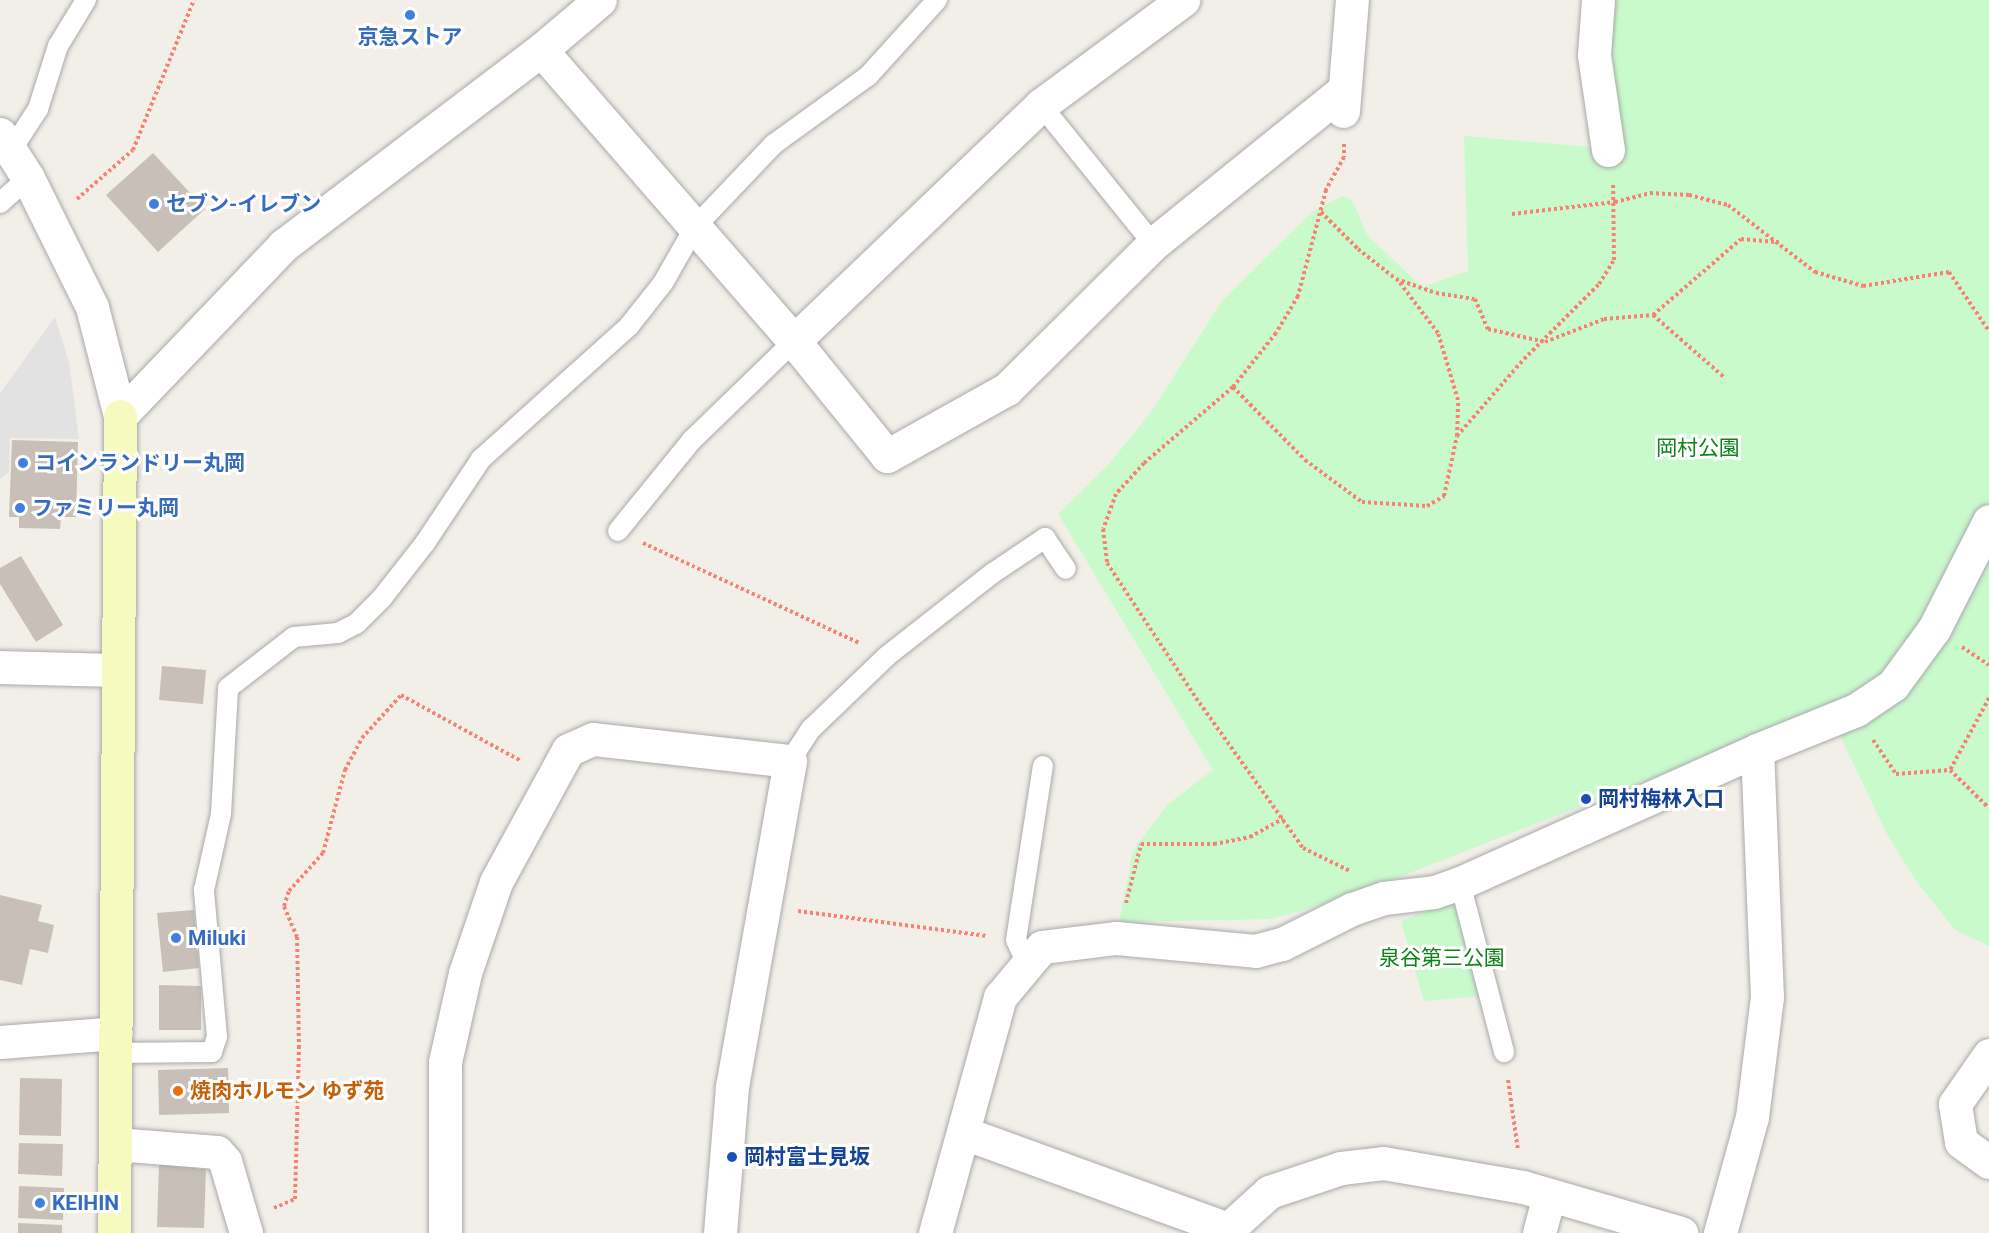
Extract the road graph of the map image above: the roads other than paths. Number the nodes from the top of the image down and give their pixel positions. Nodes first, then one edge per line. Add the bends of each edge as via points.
1 (86, 0) edge
2 (600, 0) edge
3 (937, 0) edge
4 (1183, 0) edge
5 (1352, 0) edge
6 (1598, 0) edge
7 (541, 50) junction
8 (1041, 105) junction
9 (6, 142) edge
10 (1608, 150) road end
11 (28, 178) junction
12 (0, 203) edge
13 (695, 227) junction
14 (1153, 244) junction
15 (794, 341) junction
16 (120, 416) junction
17 (1989, 521) edge
18 (618, 531) road end
19 (1066, 569) dead end
20 (0, 667) edge
21 (118, 670) junction
22 (1757, 750) junction
23 (790, 761) junction
24 (1043, 766) dead end
25 (1460, 884) junction
26 (1021, 951) junction
27 (0, 1042) edge
28 (116, 1043) junction
29 (1504, 1052) road end
30 (1989, 1055) edge
31 (964, 1133) junction
32 (115, 1144) junction
33 (1989, 1162) edge
34 (1536, 1192) junction
35 (254, 1223) edge
36 (1224, 1230) edge
37 (114, 1233) edge
38 (445, 1233) edge
39 (720, 1233) edge
40 (935, 1233) edge
41 (1539, 1233) edge
42 (1681, 1233) edge
43 (1720, 1233) edge

1 - 9 lane via 58,46 38,109
2 - 7 street
3 - 13 lane via 868,76 774,144
4 - 8 street
5 - 14 street via 1343,103
6 - 10 street via 1594,55
7 - 13 street
7 - 16 street via 284,245
8 - 14 lane
8 - 15 street
9 - 11 street
11 - 12 lane
11 - 16 street via 92,307
13 - 15 street
13 - 28 lane via 663,284 629,326 481,459 424,543 382,598 356,624 338,633 294,637 228,688 221,814 204,890 217,1037 212,1052
14 - 15 street via 1007,388 887,456
15 - 18 lane via 692,440
16 - 21 street
17 - 22 street via 1934,628 1893,686 1856,710
19 - 23 lane via 1045,538 993,573 887,656 811,729
20 - 21 street
21 - 28 street
22 - 25 street
22 - 43 street via 1767,997 1752,1117
23 - 38 street via 593,739 568,750 496,882 465,973 445,1062
23 - 39 street via 732,1087
24 - 26 lane
25 - 26 street via 1434,892 1384,898 1352,909 1282,944 1255,951 1116,939
25 - 29 lane
26 - 31 street via 1000,997
27 - 28 street
28 - 32 street
30 - 33 street via 1955,1104 1961,1142
31 - 36 street
31 - 40 street
32 - 35 street via 218,1152
32 - 37 street
34 - 36 street via 1383,1163 1341,1168 1269,1192
34 - 41 street
34 - 42 street

